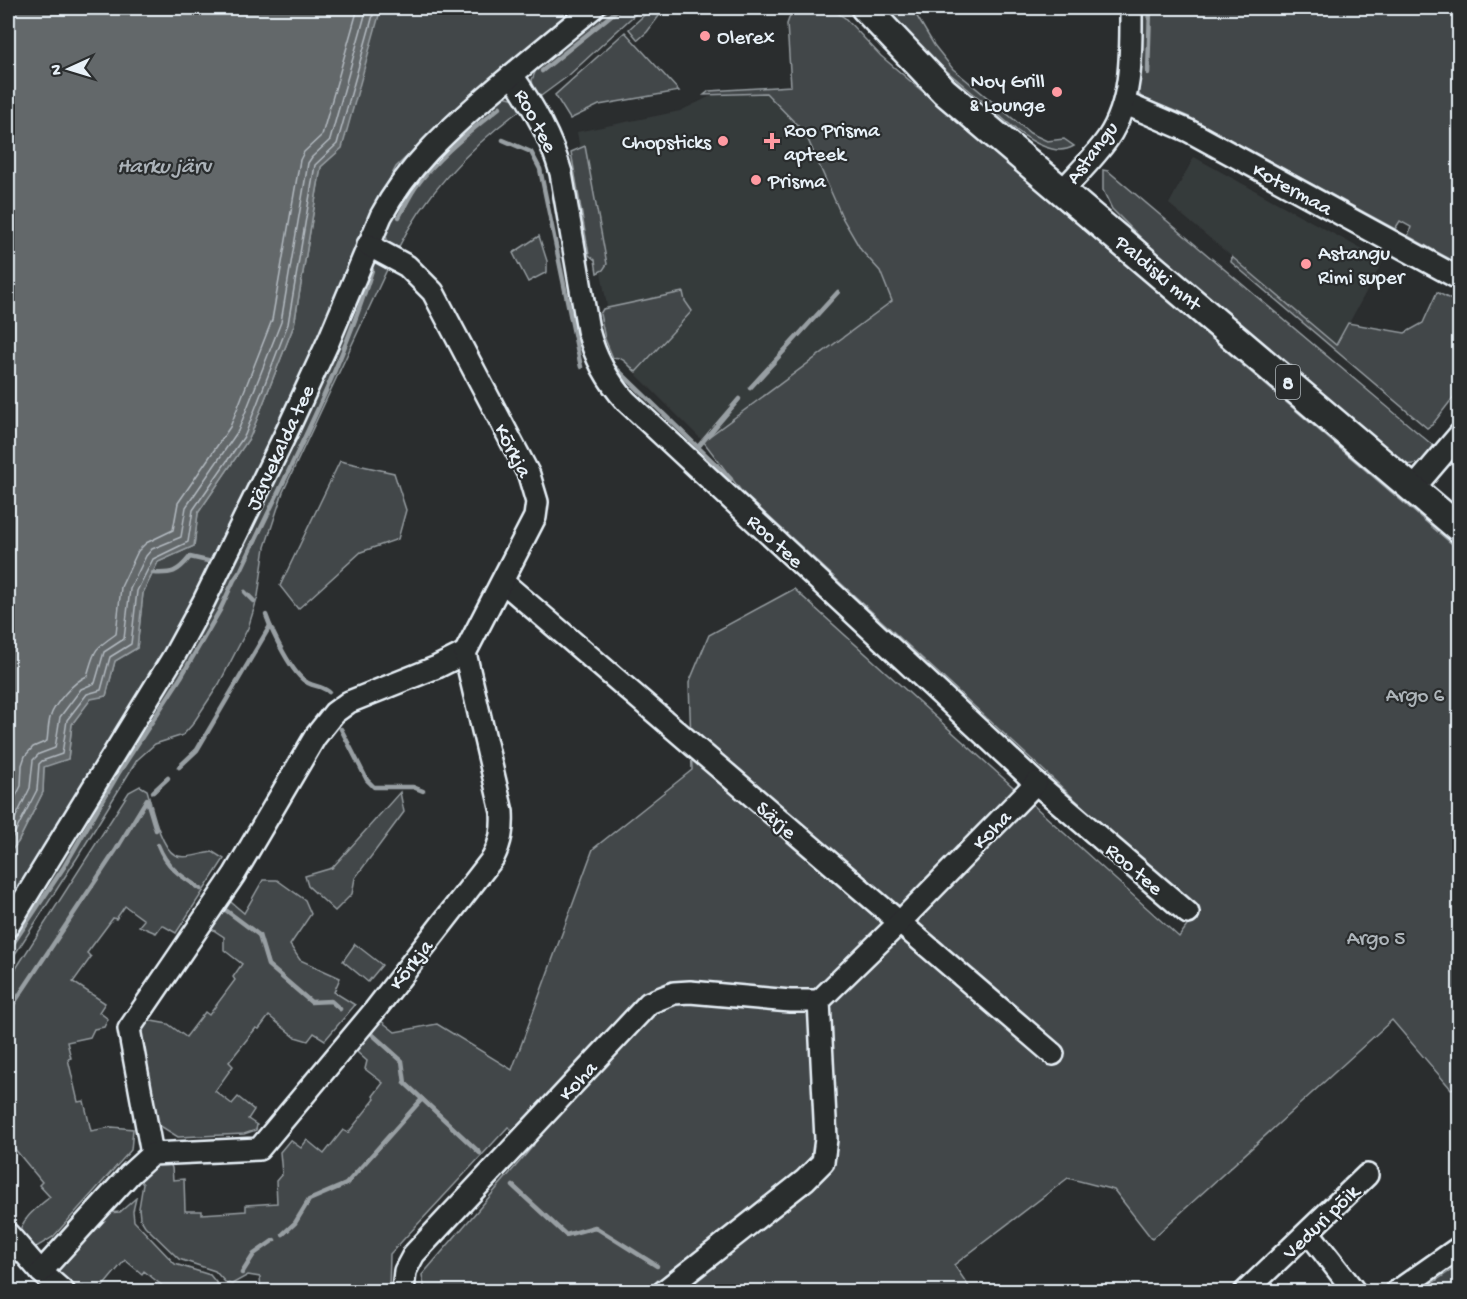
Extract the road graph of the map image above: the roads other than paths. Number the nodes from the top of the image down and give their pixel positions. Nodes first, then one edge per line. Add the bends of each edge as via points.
1 (593, 8) edge
2 (866, 8) edge
3 (1131, 8) edge
4 (512, 75) junction
5 (1124, 103) junction
6 (1063, 190) junction
7 (368, 245) junction
8 (1460, 279) edge
9 (1460, 434) edge
10 (1413, 489) junction
11 (1460, 529) edge
12 (503, 582) junction
13 (465, 653) junction
14 (1036, 783) junction
15 (1188, 913) dead end
16 (898, 923) junction
17 (8, 926) edge
18 (819, 1001) junction
19 (1053, 1054) dead end
20 (152, 1154) junction
21 (1367, 1175) dead end
22 (1309, 1233) junction
23 (8, 1234) edge
24 (1460, 1247) edge
25 (40, 1272) junction
26 (64, 1292) edge
27 (403, 1292) edge
28 (663, 1292) edge
29 (1245, 1292) edge
30 (1355, 1292) edge
31 (1396, 1292) edge

1 - 4 street, Järvekalda tee
2 - 6 main road, Paldiski mnt / 8 via 944,91
3 - 5 street, Astangu
4 - 7 street, Järvekalda tee via 424,154 391,196
4 - 14 street, Roo tee via 533,106 556,156 588,330 613,387
5 - 6 street, Astangu via 1109,137
5 - 8 street, Kotermaa via 1198,135
6 - 10 main road, Paldiski mnt / 8
7 - 12 street, Kõrkja via 408,266 433,292 529,475 537,502 535,517
7 - 17 street, Järvekalda tee via 329,340 204,602
9 - 10 street
10 - 11 main road, Paldiski mnt / 8
12 - 13 street, Kõrkja
12 - 16 street, Särje
13 - 20 street via 349,702 334,713 315,737 234,875 129,1029
13 - 20 street, Kõrkja via 502,812 501,841 493,858 375,1010 259,1149
14 - 15 street, Roo tee
14 - 16 street, Koha
16 - 18 street, Koha
16 - 19 street, Särje
18 - 27 street, Koha via 690,992 674,993 649,1003 414,1254 405,1271
18 - 28 street via 826,1139 823,1162
20 - 25 street
21 - 22 street, Veduri põik
22 - 29 street, Veduri põik
22 - 30 street
23 - 25 street
24 - 31 street
25 - 26 street

